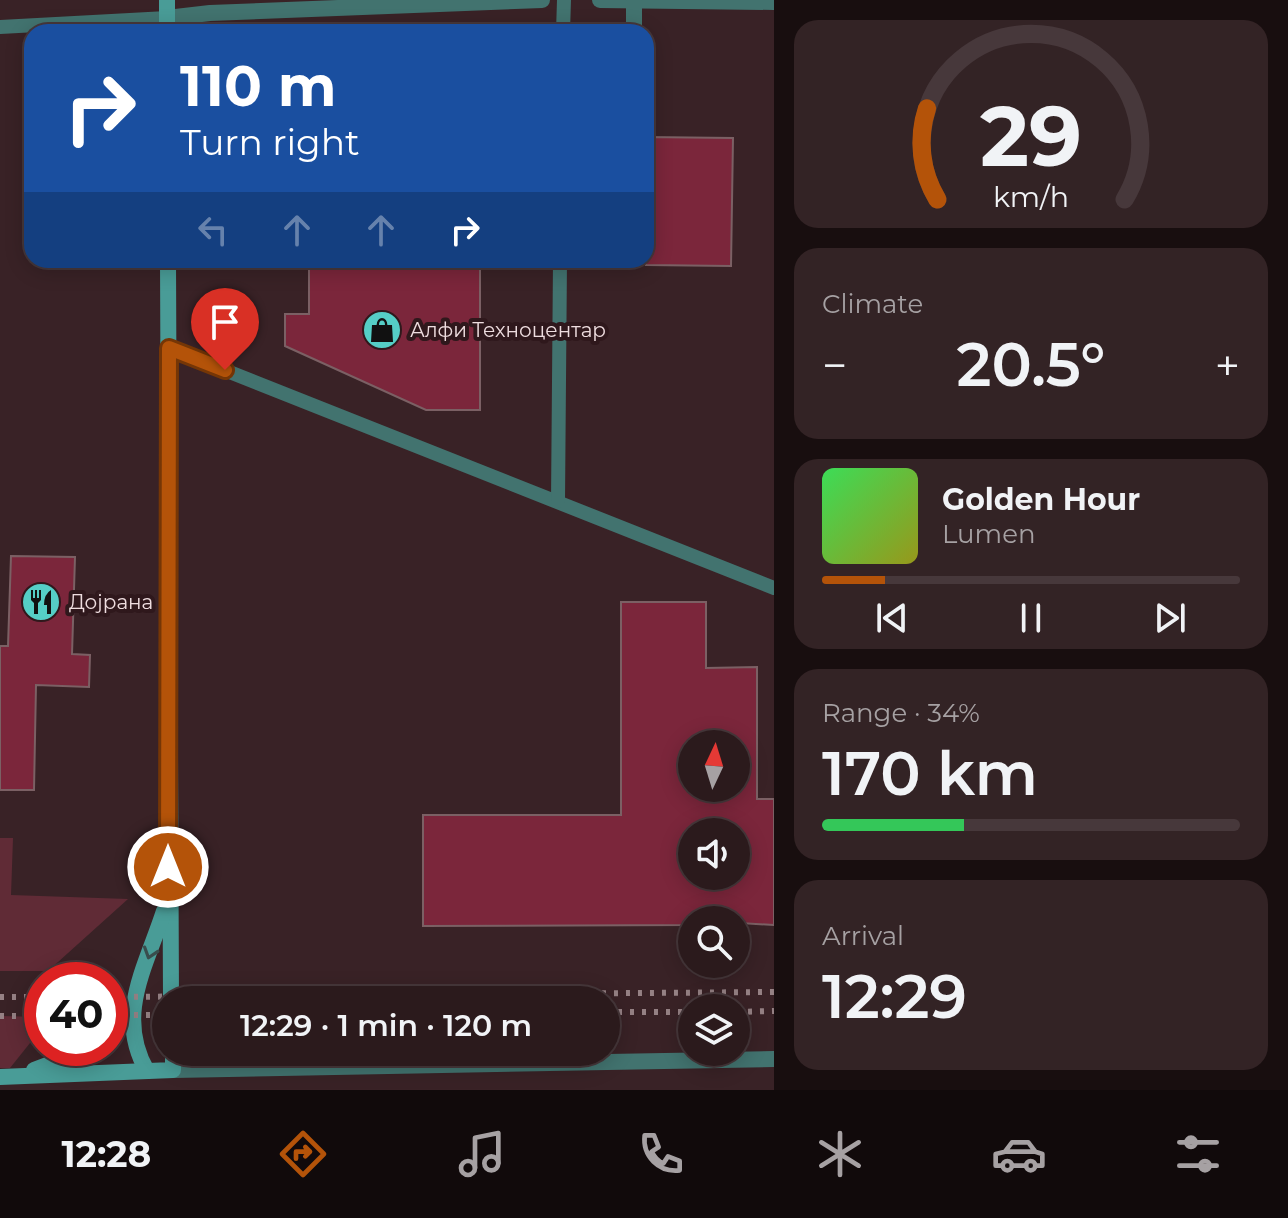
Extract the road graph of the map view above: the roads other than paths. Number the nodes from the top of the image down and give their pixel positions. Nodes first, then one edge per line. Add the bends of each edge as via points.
1 (167, 0) edge
2 (542, 0) edge
3 (564, 0) edge
4 (600, 0) edge
5 (634, 1) edge
6 (774, 2) edge
7 (167, 24) edge
8 (171, 24) edge
9 (563, 24) edge
10 (634, 24) edge
11 (0, 27) edge
12 (24, 27) edge
13 (168, 268) edge
14 (560, 268) edge
15 (169, 348) junction
16 (558, 501) junction
17 (774, 588) edge
18 (168, 898) junction
19 (171, 986) edge
20 (131, 1008) junction
21 (128, 1012) edge
22 (774, 1059) edge
23 (45, 1066) edge
24 (173, 1066) edge
25 (173, 1070) junction
26 (147, 1071) junction
27 (6, 1081) edge

1 - 7 street
2 - 8 street via 210,13
3 - 9 lane
4 - 5 street
5 - 6 street
5 - 10 street
11 - 12 lane
13 - 15 street
14 - 16 lane
15 - 16 lane
15 - 18 street
16 - 17 lane
18 - 19 street
18 -> 20 street
20 - 21 street
20 - 26 street via 135,1046
22 - 25 street
23 - 27 street
24 - 25 street
25 - 26 street
26 - 27 street

